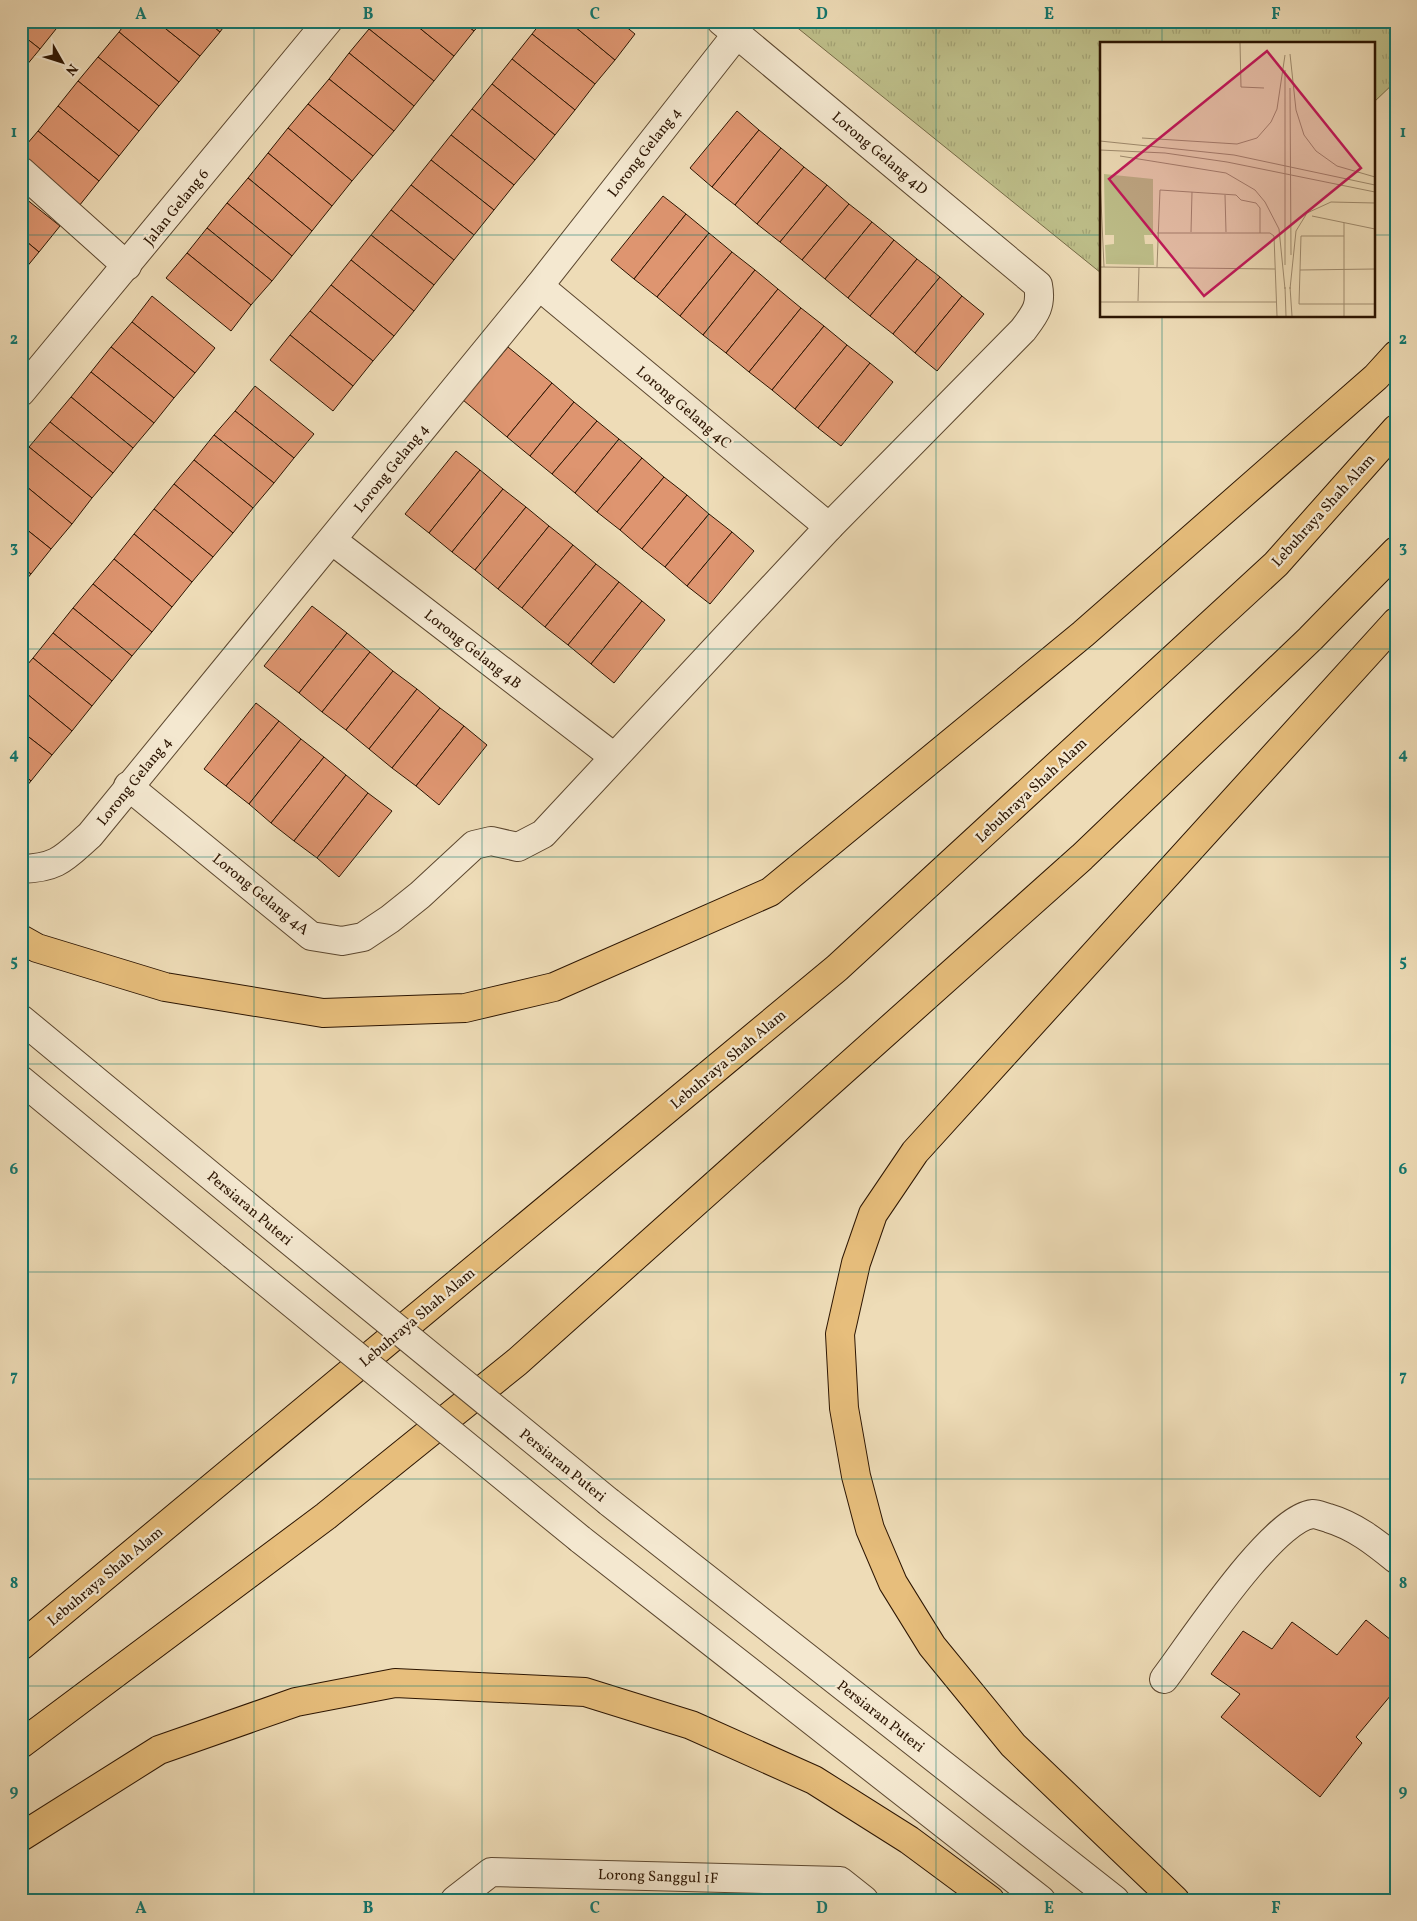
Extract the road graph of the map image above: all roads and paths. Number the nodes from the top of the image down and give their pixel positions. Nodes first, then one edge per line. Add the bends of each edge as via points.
1 (328, 21) edge
2 (729, 28) edge
3 (21, 171) edge
4 (127, 266) junction
5 (1038, 285) joint
6 (539, 286) junction
7 (1396, 355) edge
8 (21, 392) edge
9 (1396, 428) edge
10 (829, 527) junction
11 (333, 541) junction
12 (1396, 551) edge
13 (1396, 622) edge
14 (614, 757) junction
15 (128, 786) junction
16 (21, 869) edge
17 (21, 939) edge
18 (21, 1018) edge
19 (21, 1080) edge
20 (1396, 1559) edge
21 (21, 1646) edge
22 (1164, 1679) dead end
23 (21, 1744) edge
24 (21, 1837) edge
25 (455, 1900) edge
26 (864, 1900) edge
27 (990, 1900) edge
28 (1041, 1900) edge
29 (1114, 1900) edge
30 (1175, 1900) edge

1 - 4 street, Jalan Gelang 6
2 - 5 street, Lorong Gelang 4D
2 - 6 street, Lorong Gelang 4
3 - 4 street
4 - 8 street, Jalan Gelang 6
5 - 10 street, Lorong Gelang 4A via 1038,306 1022,330
6 - 10 street, Lorong Gelang 4C
6 - 11 street, Lorong Gelang 4
7 - 17 highway via 1083,634 770,892 554,987 465,1008 323,1013 166,988 37,948
9 - 21 highway, Lebuhraya Shah Alam via 1276,564 838,968
10 - 14 street, Lorong Gelang 4A
11 - 14 street, Lorong Gelang 4B
11 - 15 street, Lorong Gelang 4
12 - 23 highway via 1310,639 1082,858 517,1362 326,1516
13 - 30 highway via 914,1152 873,1214 856,1263 840,1334 844,1408 856,1476 870,1529 893,1583 932,1646 1013,1745
14 - 15 street, Lorong Gelang 4A via 543,834 518,847 491,841 474,845 390,919 364,937 342,941 311,936
15 - 16 street, Lorong Gelang 4 via 90,835 60,862
18 - 29 street, Persiaran Puteri, bridge via 609,1502
19 - 28 street, bridge via 580,1538
20 - 22 street via 1364,1533 1339,1521 1313,1514 1290,1524 1251,1562
24 - 27 highway via 159,1750 296,1702 395,1683 585,1692 691,1725 814,1780 909,1840
25 - 26 street, Lorong Sanggul 1F via 491,1872 840,1881

